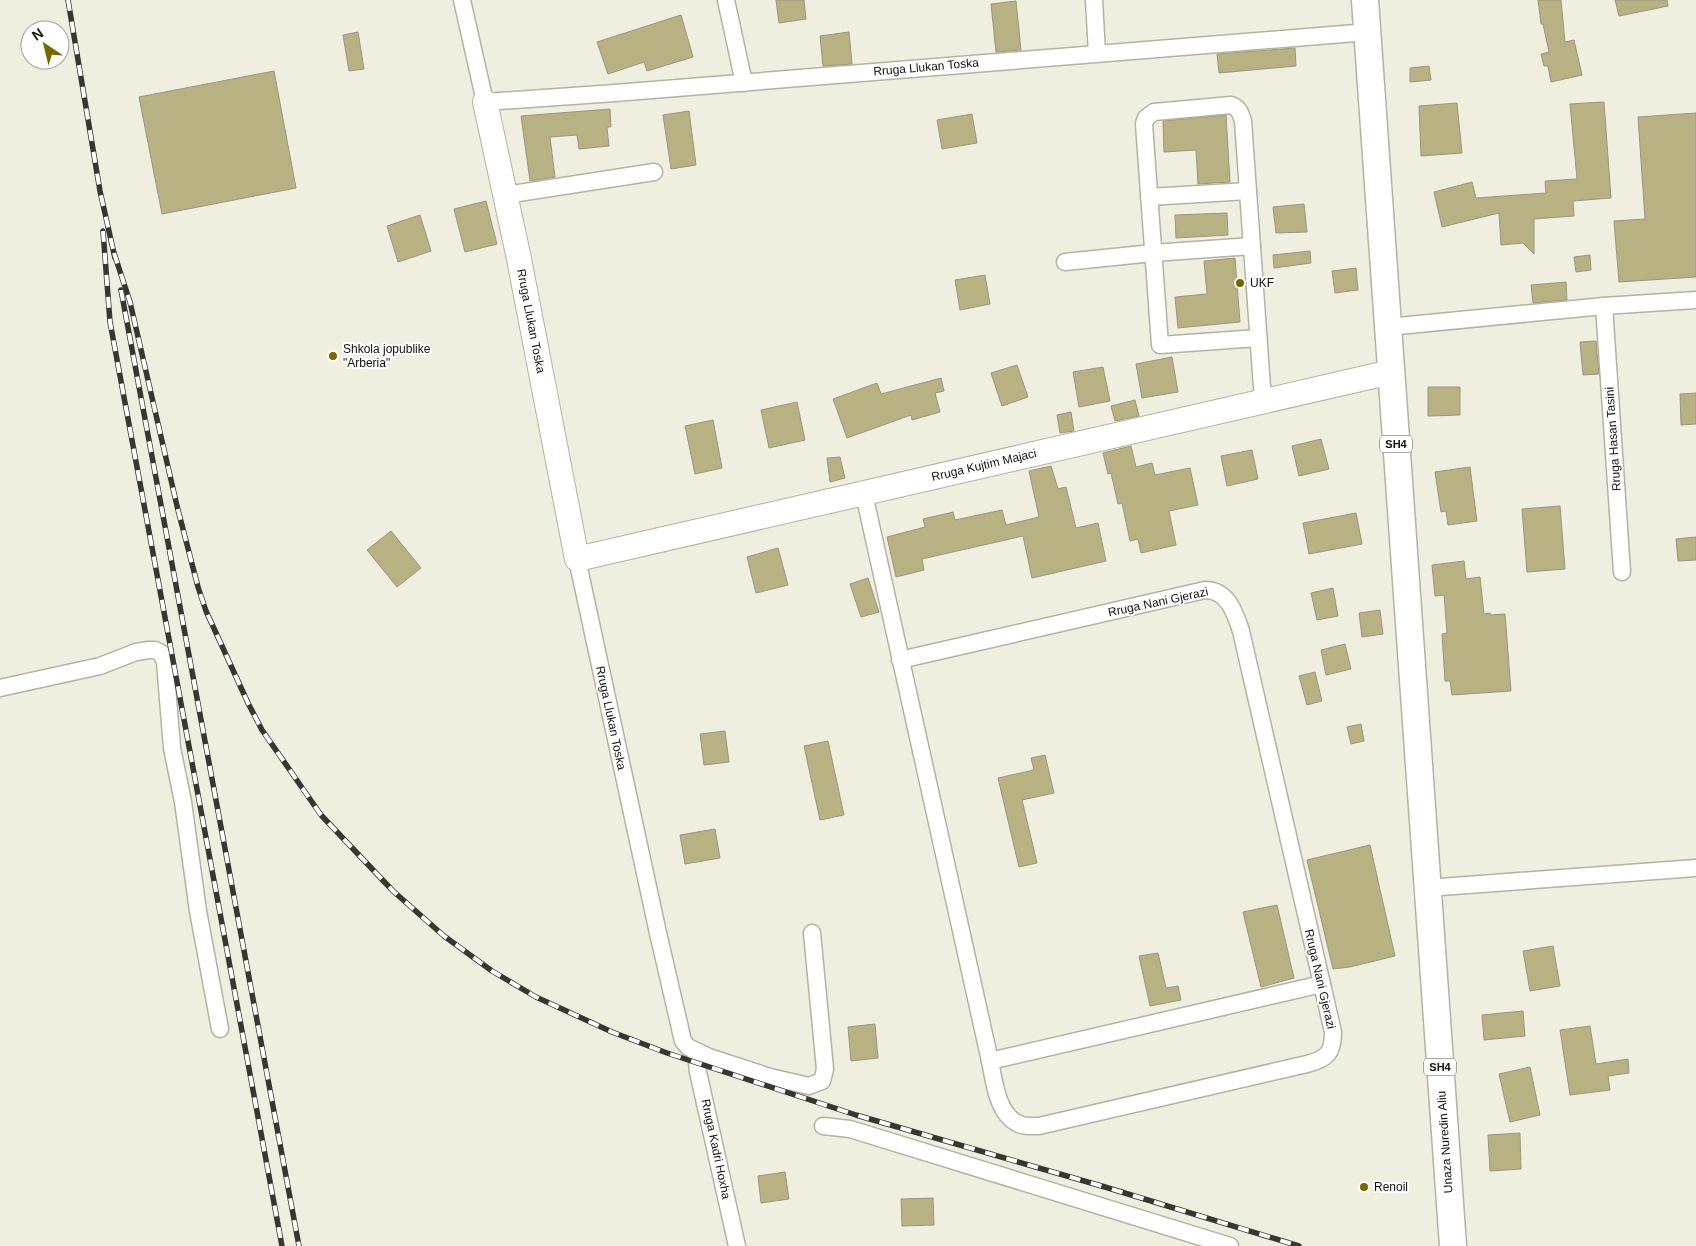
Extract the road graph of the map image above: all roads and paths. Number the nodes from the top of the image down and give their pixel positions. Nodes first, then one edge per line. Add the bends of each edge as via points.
1 (462, 0) edge
2 (726, 0) edge
3 (1094, 0) edge
4 (1365, 0) edge
5 (1368, 32) junction
6 (1097, 53) junction
7 (744, 83) junction
8 (485, 102) junction
9 (654, 172) dead end
10 (1248, 191) junction
11 (505, 195) junction
12 (1149, 197) junction
13 (1252, 246) junction
14 (1152, 253) junction
15 (1065, 262) dead end
16 (1696, 300) edge
17 (1604, 306) junction
18 (1388, 327) junction
19 (1258, 338) junction
20 (1391, 372) junction
21 (1263, 401) junction
22 (864, 494) junction
23 (577, 558) junction
24 (1622, 572) dead end
25 (900, 660) junction
26 (0, 688) edge
27 (1696, 868) edge
28 (1427, 888) junction
29 (812, 933) dead end
30 (1322, 984) junction
31 (220, 1029) dead end
32 (696, 1051) junction
33 (990, 1061) junction
34 (823, 1126) dead end
35 (737, 1246) edge
36 (1230, 1246) edge
37 (1453, 1246) edge

1 - 8 street, Rruga Llukan Toska
2 - 7 street
3 - 6 street
4 - 5 main road, SH4
5 - 6 street, Rruga Llukan Toska
5 - 18 main road, SH4
6 - 7 street, Rruga Llukan Toska
7 - 8 street, Rruga Llukan Toska
8 - 11 street, Rruga Llukan Toska
9 - 11 street
10 - 12 street
10 - 12 street via 1243,121 1237,108 1231,105 1154,112 1146,118
10 - 13 street
11 - 23 street, Rruga Llukan Toska
12 - 14 street
13 - 14 street
13 - 19 street
14 - 15 street
14 - 19 street via 1160,344
16 - 17 street
17 - 18 street
17 - 24 street, Rruga Hasan Tasini
18 - 20 main road, SH4
19 - 21 street
20 - 21 street, Rruga Kujtim Majaci
20 - 28 main road, SH4
21 - 22 street, Rruga Kujtim Majaci
22 - 23 street, Rruga Kujtim Majaci
22 - 25 street, Rruga Nani Gjerazi
23 - 32 street, Rruga Llukan Toska via 680,1034 683,1041
25 - 30 street, Rruga Nani Gjerazi via 1205,590 1222,595 1236,616 1241,632
25 - 33 street, Rruga Nani Gjerazi
26 - 31 street via 100,666 136,652 156,650 161,654 165,662 172,748
27 - 28 street
28 - 37 main road, Unaza Nuredin Aliu / SH4
29 - 32 street, Rruga Llukan Toska via 825,1069 822,1081 809,1086 786,1081
30 - 33 street
30 - 33 street, Rruga Nani Gjerazi via 1333,1041 1321,1061 1072,1119 1039,1126 1027,1126 1012,1120 998,1094
32 - 35 street, Rruga Kadri Hoxha
34 - 36 street via 850,1129

